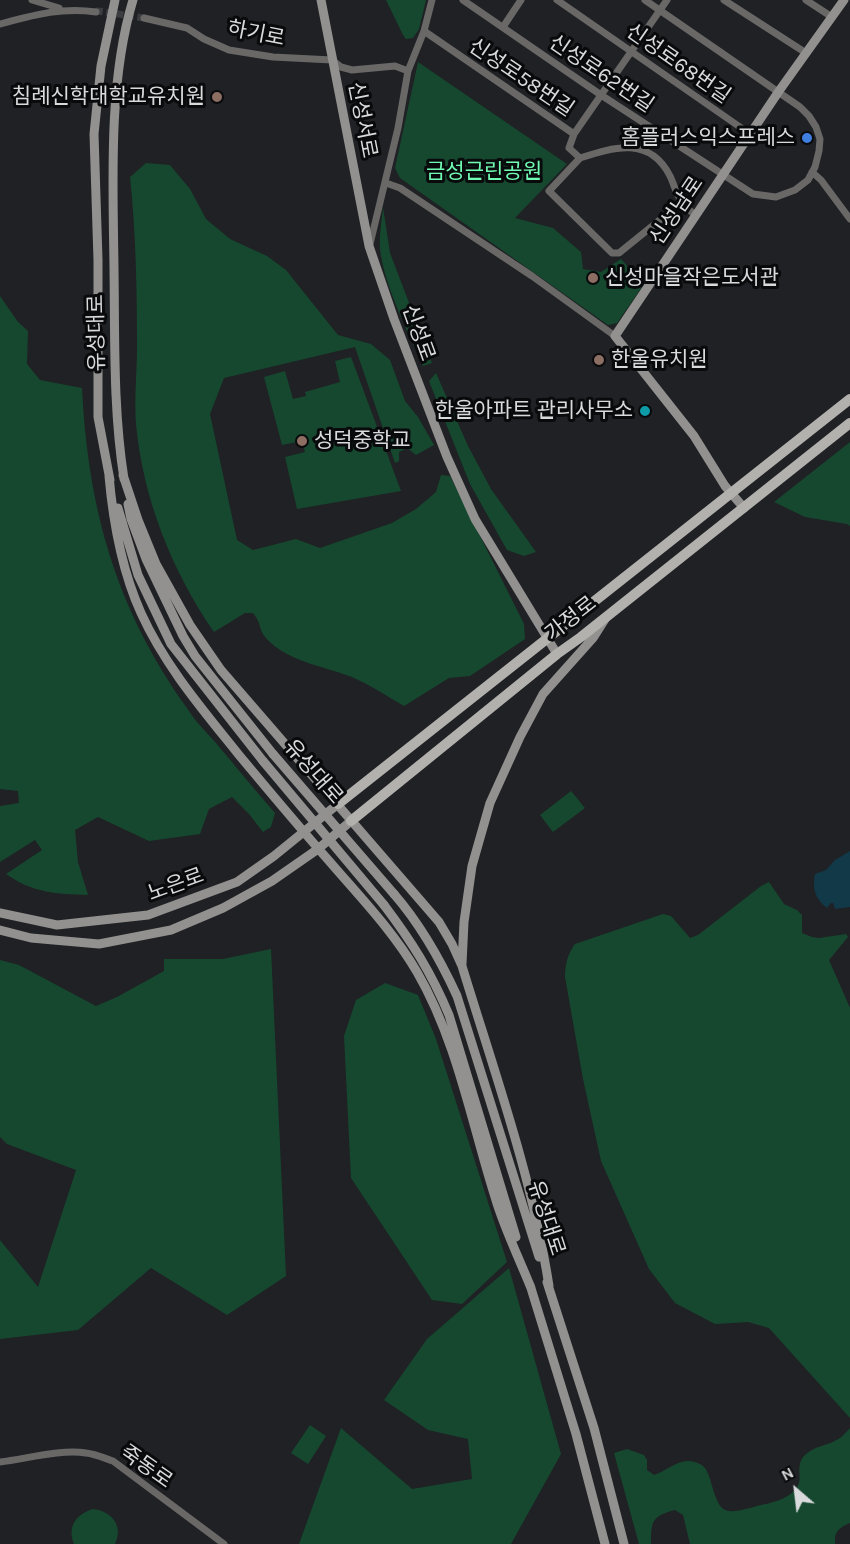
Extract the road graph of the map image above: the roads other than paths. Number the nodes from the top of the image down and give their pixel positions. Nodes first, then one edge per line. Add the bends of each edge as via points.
1 (32, 0) edge
2 (115, 0) edge
3 (133, 0) edge
4 (321, 0) edge
5 (432, 0) edge
6 (463, 0) edge
7 (521, 0) edge
8 (557, 0) edge
9 (645, 0) edge
10 (667, 0) edge
11 (724, 0) edge
12 (806, 0) edge
13 (844, 0) edge
14 (74, 9) junction
15 (660, 10) junction
16 (96, 12) tunnel mouth
17 (832, 17) junction
18 (144, 18) tunnel mouth
19 (0, 24) edge
20 (503, 27) junction
21 (424, 31) junction
22 (632, 52) junction
23 (806, 53) junction
24 (332, 60) junction
25 (408, 71) junction
26 (779, 91) junction
27 (602, 95) junction
28 (574, 134) junction
29 (750, 134) junction
30 (580, 158) junction
31 (812, 172) junction
32 (723, 174) junction
33 (386, 183) junction
34 (682, 202) junction
35 (695, 215) junction
36 (850, 219) edge
37 (369, 246) junction
38 (615, 336) junction
39 (850, 399) edge
40 (850, 423) edge
41 (123, 475) junction
42 (109, 476) junction
43 (732, 493) junction
44 (744, 508) junction
45 (607, 616) junction
46 (548, 640) junction
47 (556, 654) junction
48 (338, 804) junction
49 (351, 821) junction
50 (304, 832) junction
51 (318, 849) junction
52 (0, 913) edge
53 (0, 930) edge
54 (462, 966) junction
55 (549, 1286) junction
56 (531, 1288) junction
57 (0, 1462) edge
58 (224, 1544) edge
59 (605, 1544) edge
60 (624, 1544) edge

1 - 14 street
2 - 42 main road, 유성대로 via 101,66 94,134 98,417
3 - 41 main road, 유성대로 via 119,65 113,161 116,413
4 - 24 main road, 신성서로
5 - 21 street
6 - 20 street, 신성로62번길
7 - 20 street
8 - 22 street, 신성로68번길
9 - 15 street
10 - 15 street
11 - 23 street
12 - 17 street
13 - 17 main road
14 - 16 street
14 - 19 street
15 - 22 street
15 - 26 street
17 - 23 main road
18 - 24 street, 하기로 via 187,28 229,50
20 - 27 street, 신성로62번길
21 - 25 street
21 - 28 street, 신성로58번길
22 - 27 street
22 - 29 street, 신성로68번길
23 - 26 main road
24 - 25 street, 하기로 via 352,70 395,66
24 - 37 main road, 신성서로
25 - 33 street
26 - 29 main road
26 - 31 street via 804,111 816,127 819,152
27 - 28 street
27 - 32 street, 신성로62번길
28 - 30 street, 신성로58번길 via 568,148
29 - 32 main road
30 - 34 street via 619,147 648,152 662,162
30 - 34 street via 549,191 612,253 619,253
31 - 32 street, 신성남로 via 795,190 776,197 753,194
31 - 36 street
32 - 35 main road, 신성남로
33 - 37 street
33 - 38 street via 400,188
34 - 35 street
35 - 38 main road, 신성남로
37 - 46 main road, 신성로 via 453,472 476,519
38 - 43 main road via 694,436
39 - 43 main road, 가정로
40 - 44 main road, 가정로
41 - 48 main road via 156,564 190,625 221,670
41 - 55 main road, 유성대로, bridge via 130,519 195,656 273,754 394,894 425,934 442,965 457,996
42 - 50 main road via 113,514 141,612 166,658 192,697
42 - 56 main road, 유성대로, bridge via 138,575 171,644 384,905 437,985
43 - 44 main road
43 - 46 main road, 가정로
44 - 45 main road, 가정로
45 - 47 main road, 가정로
45 - 54 main road via 593,638 543,694 490,803 472,866
46 - 47 main road, 신성로
46 - 48 main road, 가정로
47 - 49 main road, 가정로
48 - 49 main road
48 - 50 main road, 노은로
49 - 51 main road, 가정로
49 - 54 main road via 439,922
50 - 51 main road
50 - 52 main road, 노은로 via 237,882 148,915 57,925
51 - 53 main road, 노은로 via 223,908 171,930 99,944 31,938
51 - 56 main road via 390,931 441,1020 495,1199
54 - 55 main road via 535,1213
55 - 60 main road, 유성대로 via 594,1428
56 - 59 main road, 유성대로
57 - 58 street, 죽동로 via 66,1453 101,1456

